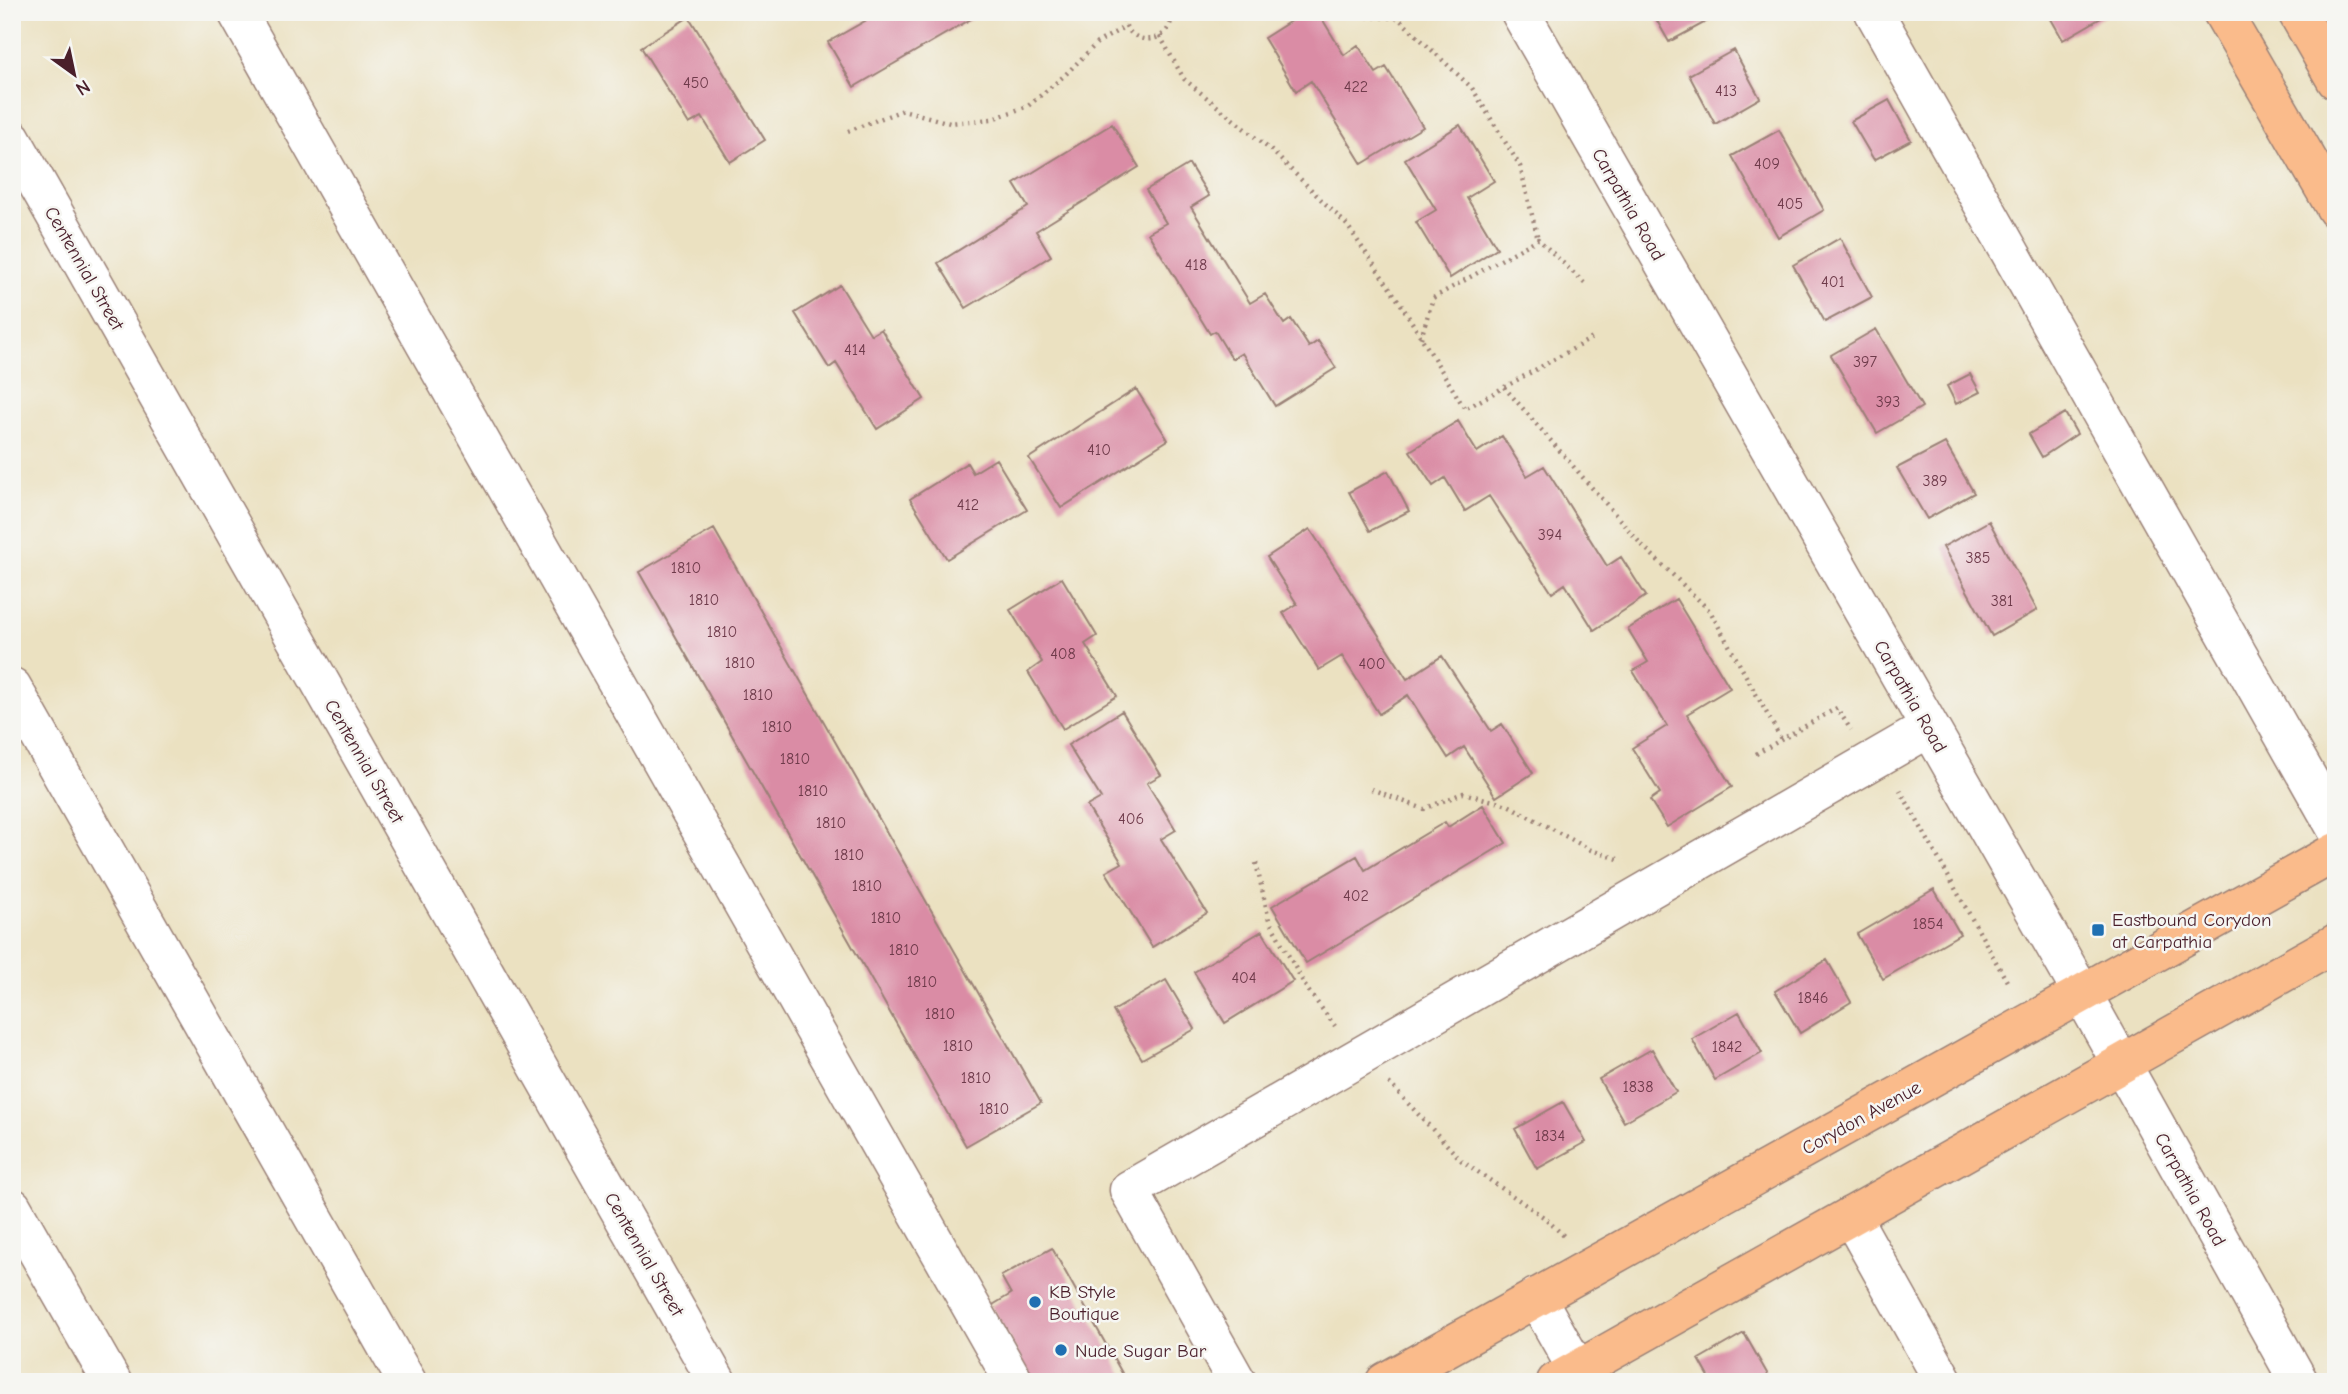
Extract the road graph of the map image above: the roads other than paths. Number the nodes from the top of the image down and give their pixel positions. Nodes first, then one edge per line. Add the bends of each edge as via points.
1 (237, 12) edge
2 (1520, 12) edge
3 (1874, 12) edge
4 (2222, 12) edge
5 (2297, 12) edge
6 (2336, 80) edge
7 (12, 139) edge
8 (2336, 209) edge
9 (12, 687) edge
10 (1929, 728) junction
11 (2336, 828) edge
12 (2336, 852) edge
13 (2336, 943) edge
14 (2082, 995) junction
15 (2120, 1064) junction
16 (12, 1206) edge
17 (1851, 1216) junction
18 (1536, 1297) junction
19 (1572, 1378) edge
20 (112, 1382) edge
21 (407, 1382) edge
22 (717, 1382) edge
23 (1014, 1382) edge
24 (1237, 1382) edge
25 (1385, 1382) edge
26 (1944, 1382) edge
27 (2300, 1382) edge

1 - 23 street
2 - 10 street, Carpathia Road
3 - 11 street
4 - 8 main road
5 - 6 main road
7 - 22 street, Centennial Street
9 - 21 street
10 - 14 street, Carpathia Road
10 - 24 street via 1129,1190
12 - 14 main road, Corydon Avenue
13 - 15 main road
14 - 15 street, Carpathia Road
14 - 18 main road, Corydon Avenue
15 - 17 main road
15 - 27 street, Carpathia Road
16 - 20 street
17 - 19 main road
17 - 26 street
18 - 19 street
18 - 25 main road, Corydon Avenue

